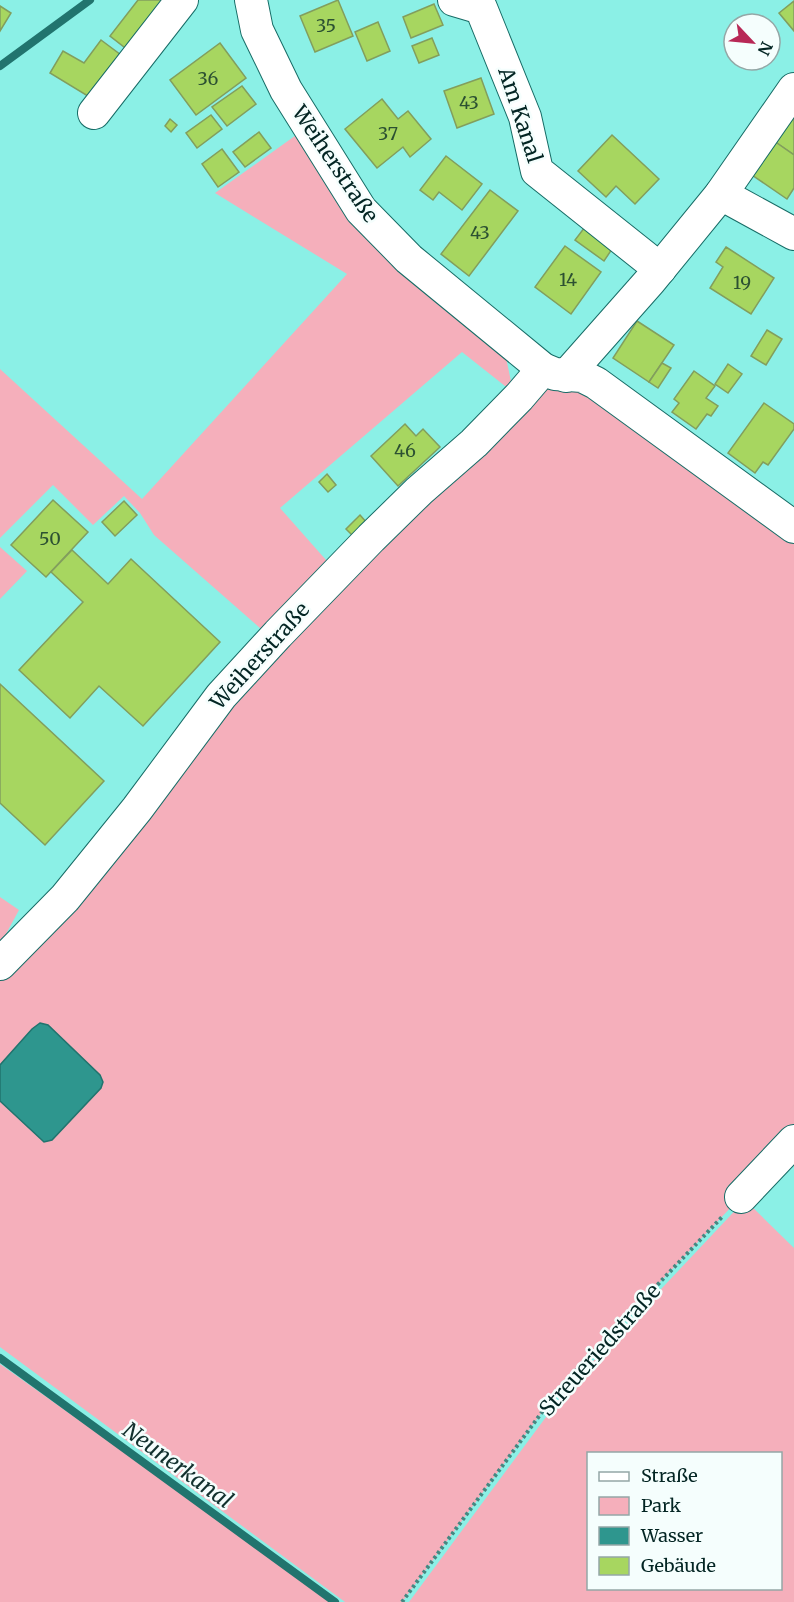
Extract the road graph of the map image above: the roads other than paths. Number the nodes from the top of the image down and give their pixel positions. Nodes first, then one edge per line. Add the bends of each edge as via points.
1 (182, 0) edge
2 (251, 0) edge
3 (454, 0) edge
4 (794, 89) edge
5 (94, 113) dead end
6 (721, 194) junction
7 (794, 234) edge
8 (660, 269) junction
9 (555, 373) junction
10 (794, 526) edge
11 (0, 964) edge
12 (794, 1141) edge
13 (741, 1197) road end

1 - 5 street
2 - 9 street, Weiherstraße via 257,30 286,90 361,210 409,259
3 - 8 street, Am Kanal via 482,8 525,117 537,171
4 - 6 street
6 - 7 street
6 - 8 street
8 - 9 street
9 - 10 street via 582,376 596,383
9 - 11 street, Weiherstraße via 519,397 419,491 278,634 221,696 65,898
12 - 13 street

